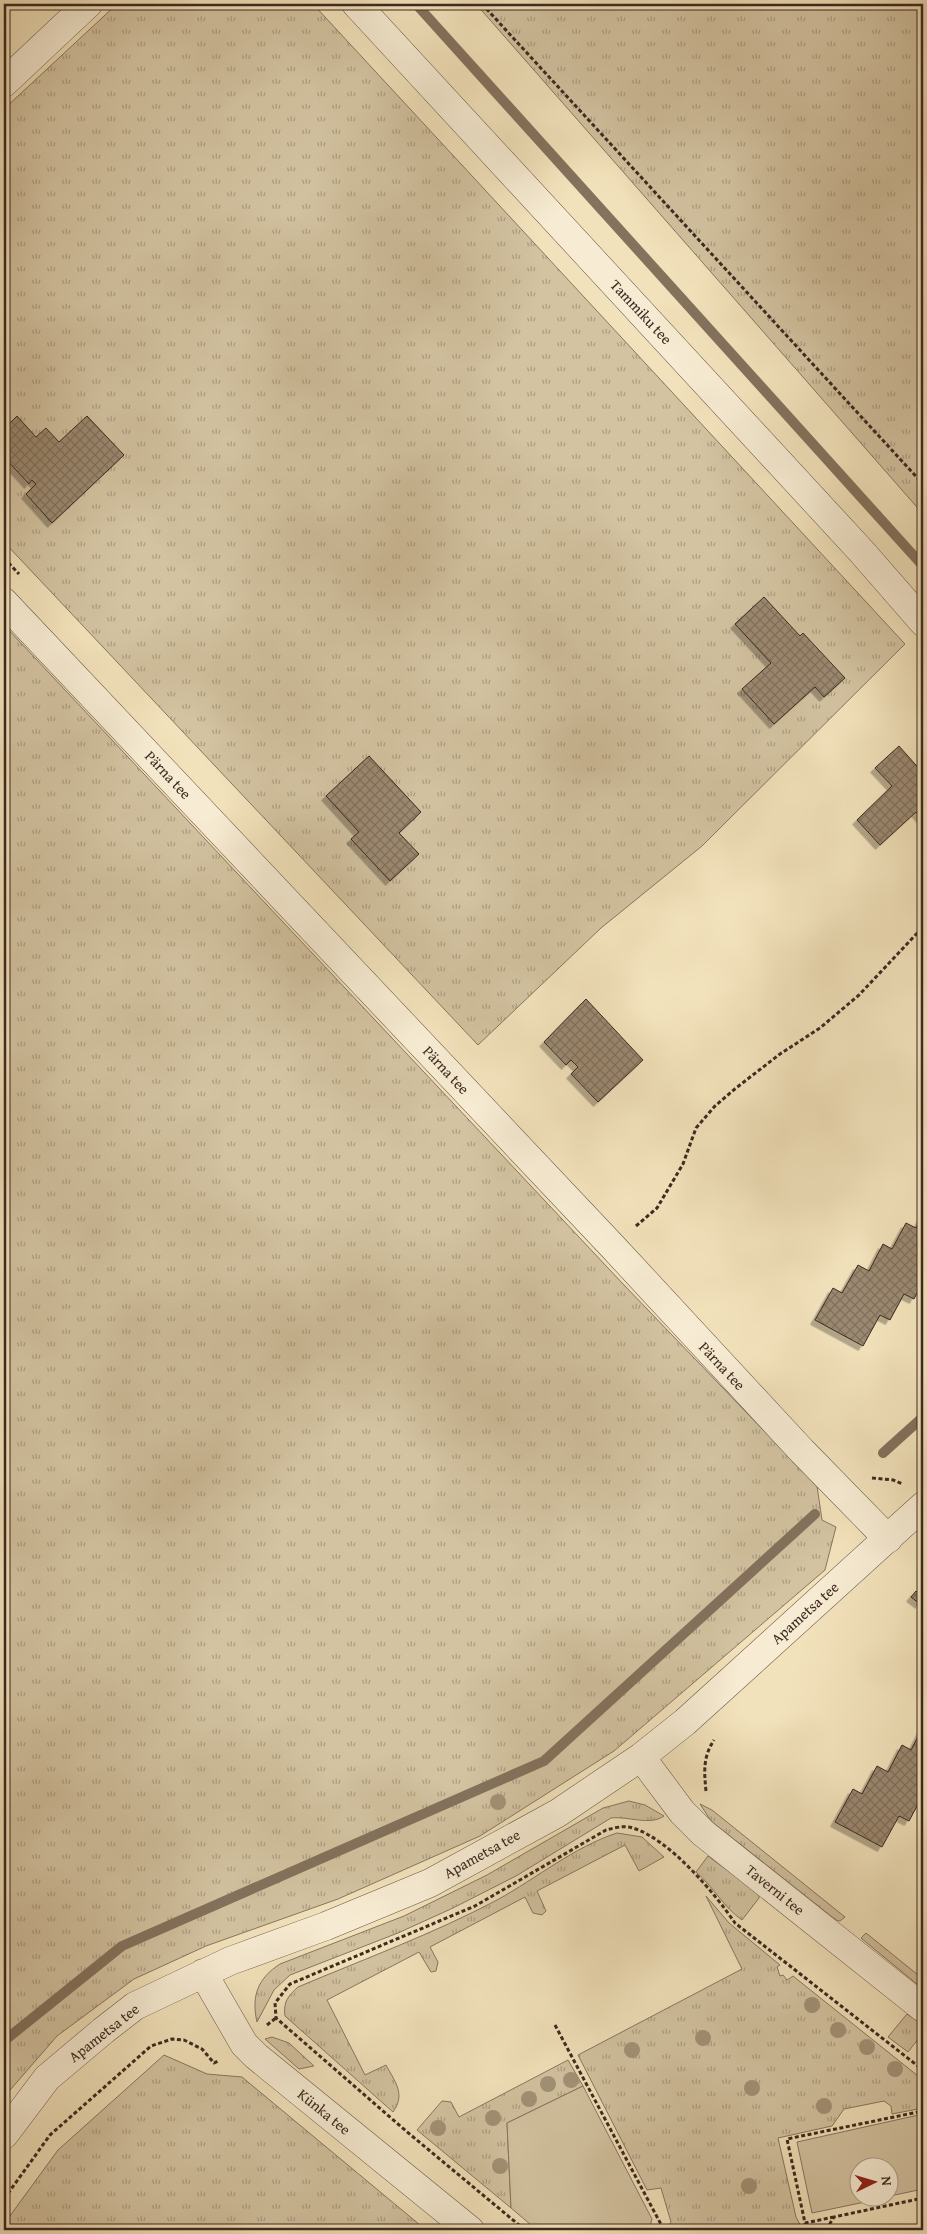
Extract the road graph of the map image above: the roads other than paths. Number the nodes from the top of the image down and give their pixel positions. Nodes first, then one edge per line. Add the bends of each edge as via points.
1 (88, 4) edge
2 (356, 4) edge
3 (4, 84) edge
4 (4, 602) edge
5 (923, 622) edge
6 (923, 1506) edge
7 (888, 1538) junction
8 (641, 1757) junction
9 (203, 1973) junction
10 (923, 2008) edge
11 (4, 2135) edge
12 (470, 2230) edge

1 - 3 street
2 - 5 street, Tammiku tee
4 - 7 street, Pärna tee via 802,1451
6 - 7 street, Apametsa tee
7 - 8 street, Apametsa tee via 685,1722
8 - 9 street, Apametsa tee via 558,1813 430,1883
8 - 10 street, Taverni tee via 682,1812 703,1833
9 - 11 street, Apametsa tee via 135,2006 104,2030 47,2078
9 - 12 street, Künka tee via 244,2044 256,2056

